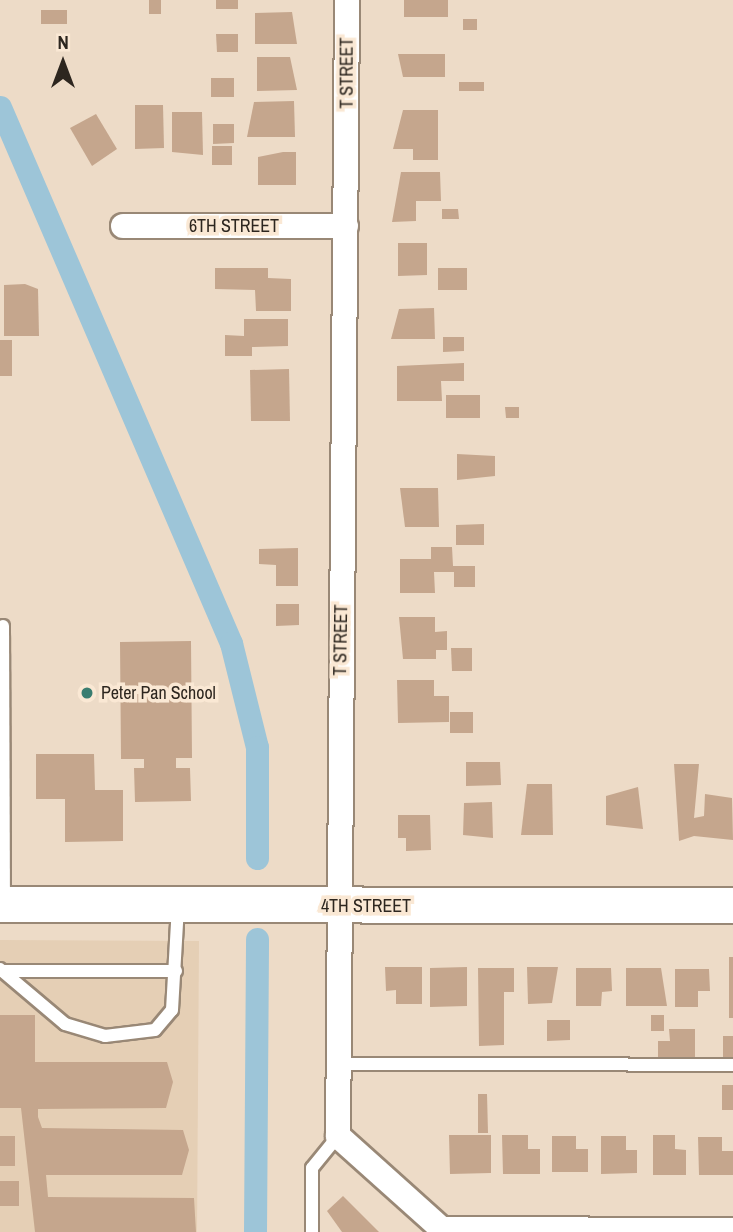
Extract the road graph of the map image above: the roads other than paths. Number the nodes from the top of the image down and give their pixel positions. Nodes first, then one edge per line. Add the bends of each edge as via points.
1 (347, 0) edge
2 (123, 226) dead end
3 (346, 226) junction
4 (3, 626) dead end
5 (2, 904) edge
6 (178, 905) junction
7 (733, 905) edge
8 (338, 906) junction
9 (1, 970) edge
10 (176, 971) junction
11 (338, 1064) junction
12 (733, 1065) edge
13 (338, 1136) junction
14 (444, 1231) edge
15 (586, 1231) edge
16 (728, 1231) edge
17 (312, 1232) edge

1 - 3 street, T STREET
2 - 3 street, 6TH STREET
3 - 8 street, T STREET
4 - 5 lane
5 - 6 street, 4TH STREET
6 - 8 street, 4TH STREET
6 - 10 lane
7 - 8 street, 4TH STREET
8 - 11 street, T STREET
9 - 10 lane
9 - 10 lane via 65,1024 131,1037 155,1030 172,1010
11 - 12 lane
11 - 13 street, T STREET
13 - 14 street
13 - 17 lane via 312,1168
14 - 15 street
15 - 16 street

